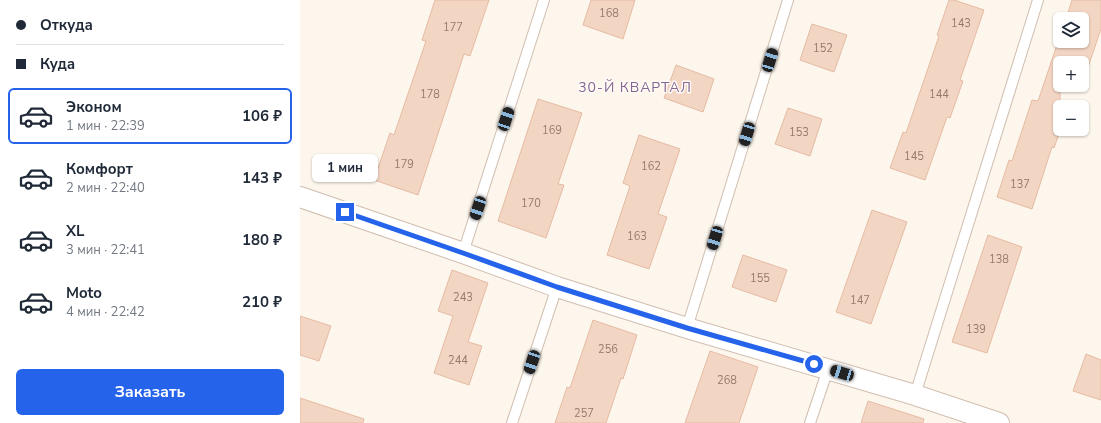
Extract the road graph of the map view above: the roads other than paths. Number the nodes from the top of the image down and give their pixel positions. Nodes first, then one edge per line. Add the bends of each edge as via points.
1 (544, 0) edge
2 (788, 0) edge
3 (1038, 0) edge
4 (300, 197) edge
5 (463, 253) junction
6 (557, 287) junction
7 (687, 328) junction
8 (828, 369) junction
9 (916, 395) junction
10 (512, 423) edge
11 (810, 423) edge
12 (999, 423) edge

1 - 5 lane
2 - 7 lane
3 - 9 lane
4 - 5 street
5 - 6 street
6 - 7 street
6 - 10 lane
7 - 8 street
8 - 9 street
8 - 11 lane
9 - 12 street

